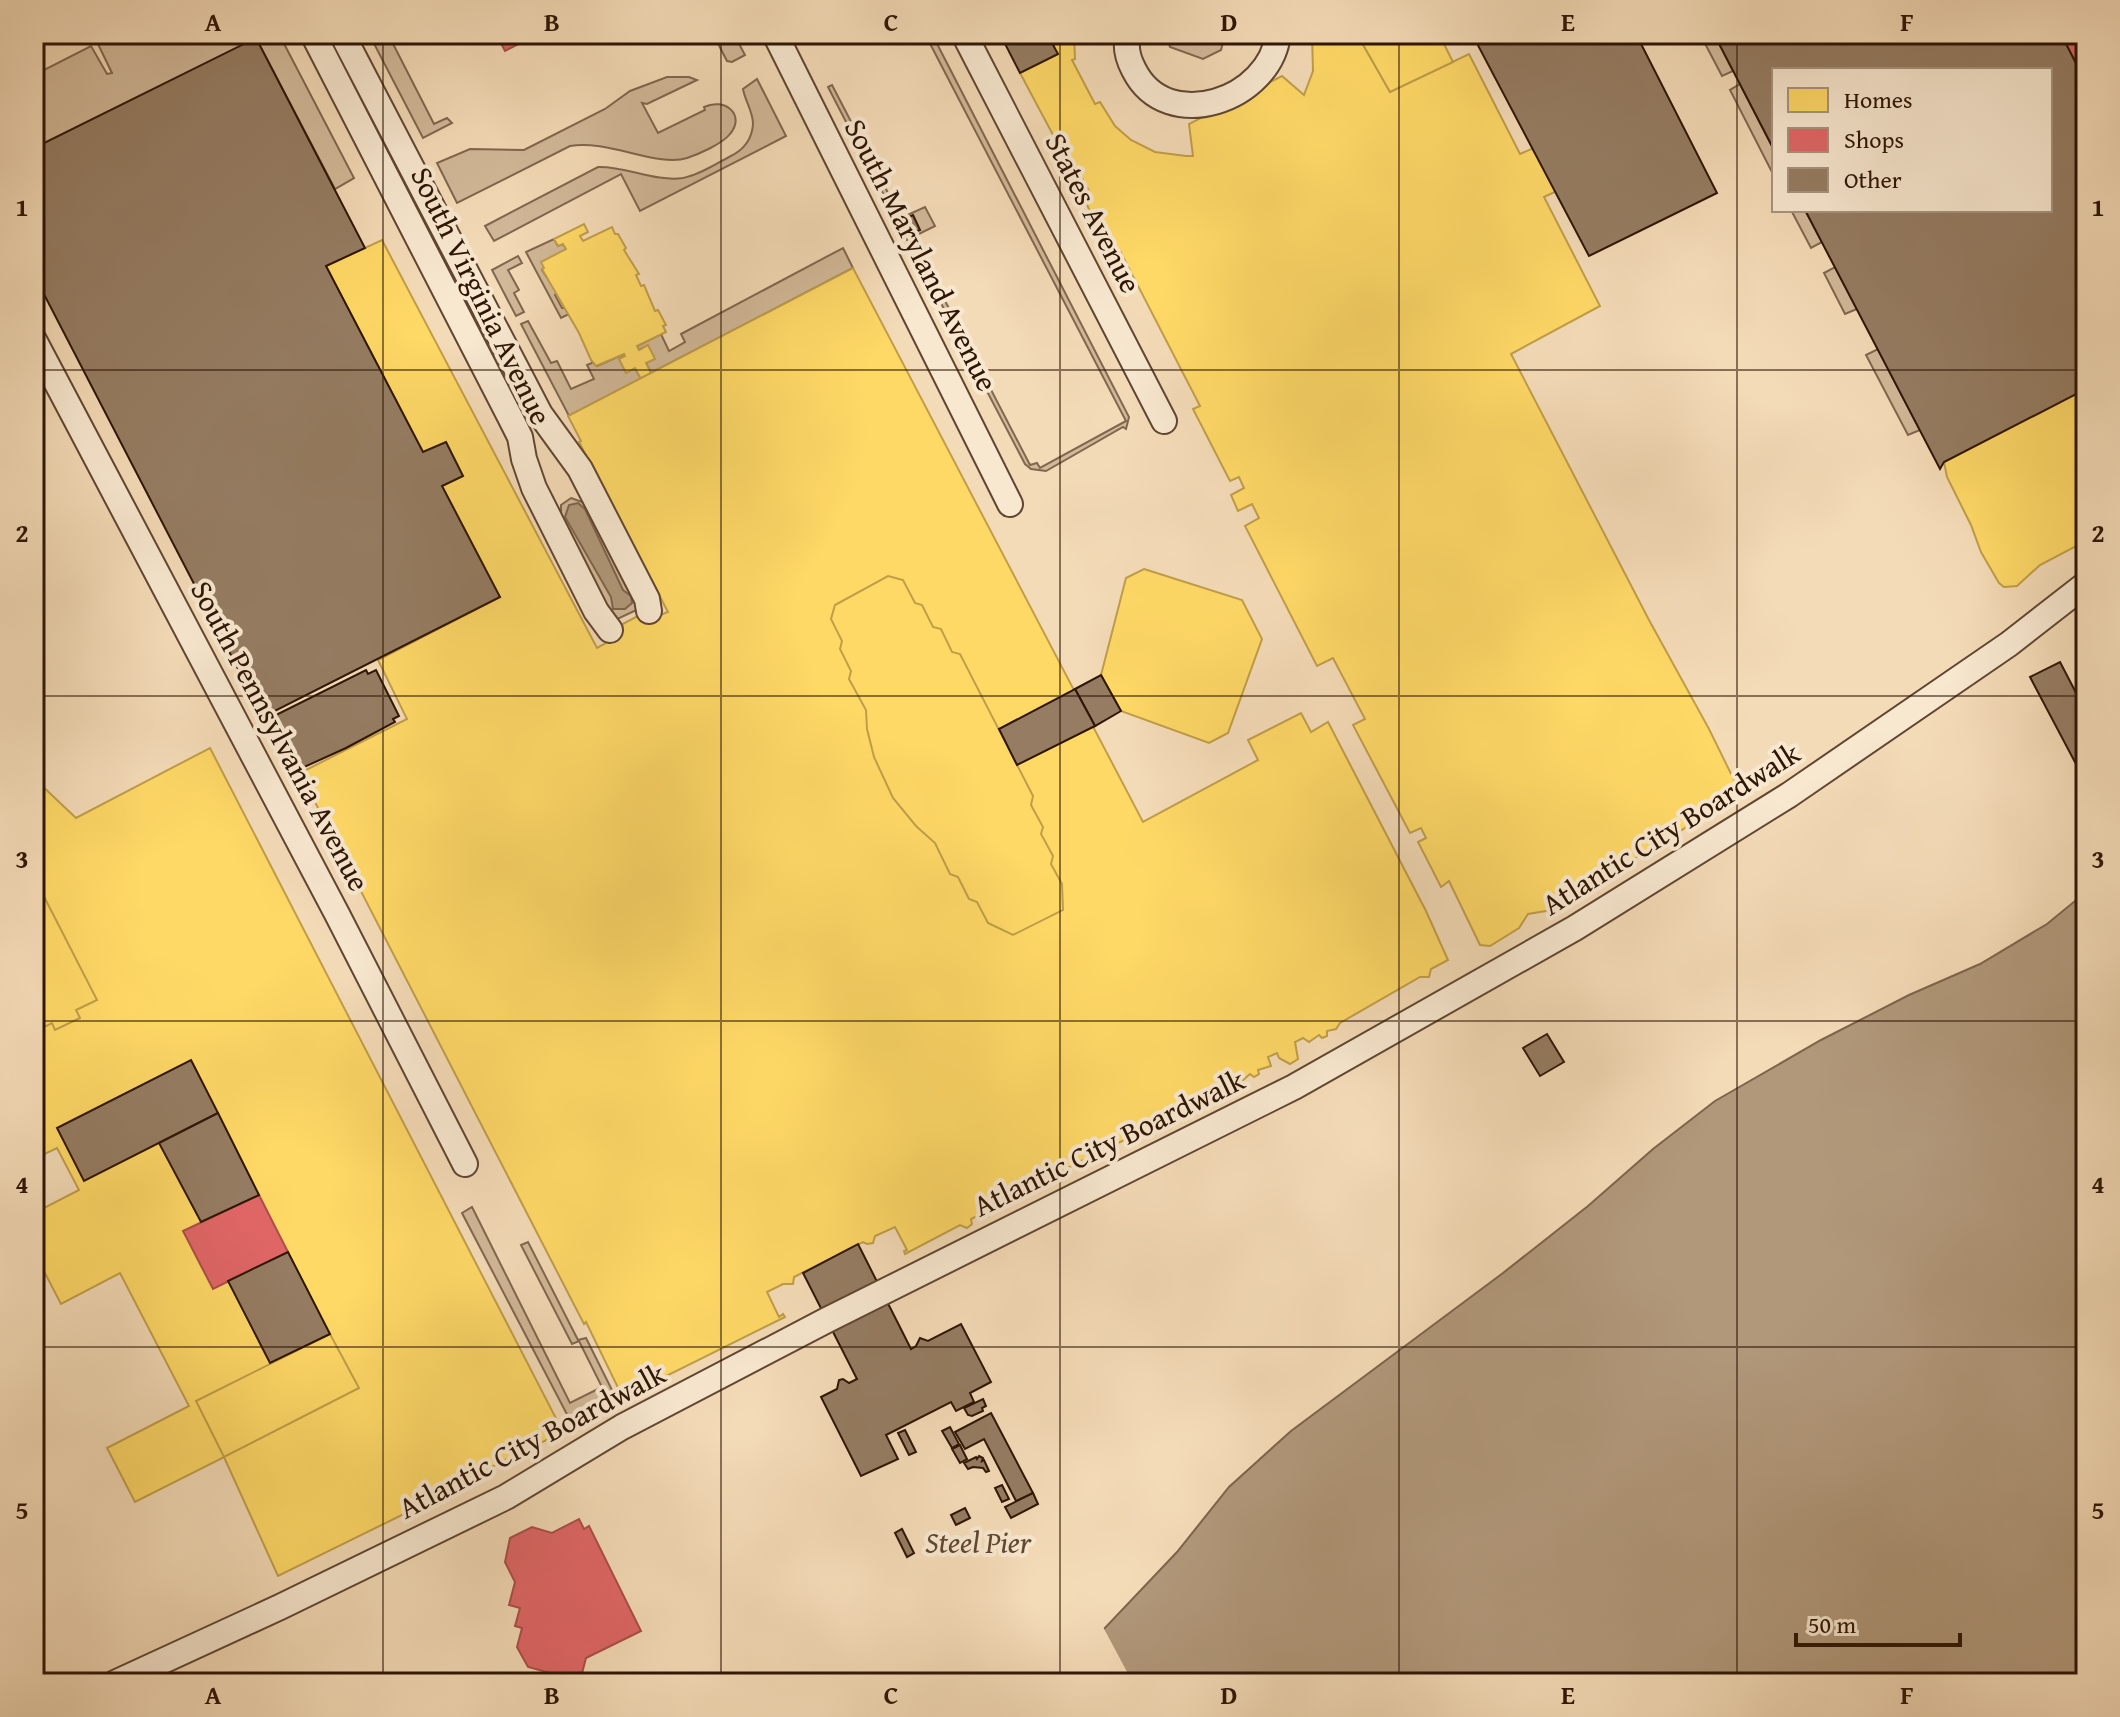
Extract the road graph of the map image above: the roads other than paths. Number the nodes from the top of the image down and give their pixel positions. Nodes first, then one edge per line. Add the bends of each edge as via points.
1 (313, 34) edge
2 (342, 34) edge
3 (775, 34) edge
4 (964, 34) edge
5 (1128, 34) edge
6 (1278, 34) edge
7 (34, 340) edge
8 (1164, 421) dead end
9 (1010, 504) dead end
10 (2086, 584) edge
11 (649, 611) dead end
12 (610, 630) dead end
13 (465, 1164) dead end
14 (115, 1683) edge

1 - 12 street, South Virginia Avenue via 520,437 534,488
2 - 11 street, South Virginia Avenue via 540,414 580,469
3 - 9 street, South Maryland Avenue
4 - 8 street, States Avenue
5 - 6 street via 1127,50 1137,77 1152,93 1177,105 1216,101 1259,78 1269,66
7 - 13 street, South Pennsylvania Avenue
10 - 14 street, Atlantic City Boardwalk via 2009,644 1789,795 1575,928 1308,1079 816,1325 622,1427 506,1497

